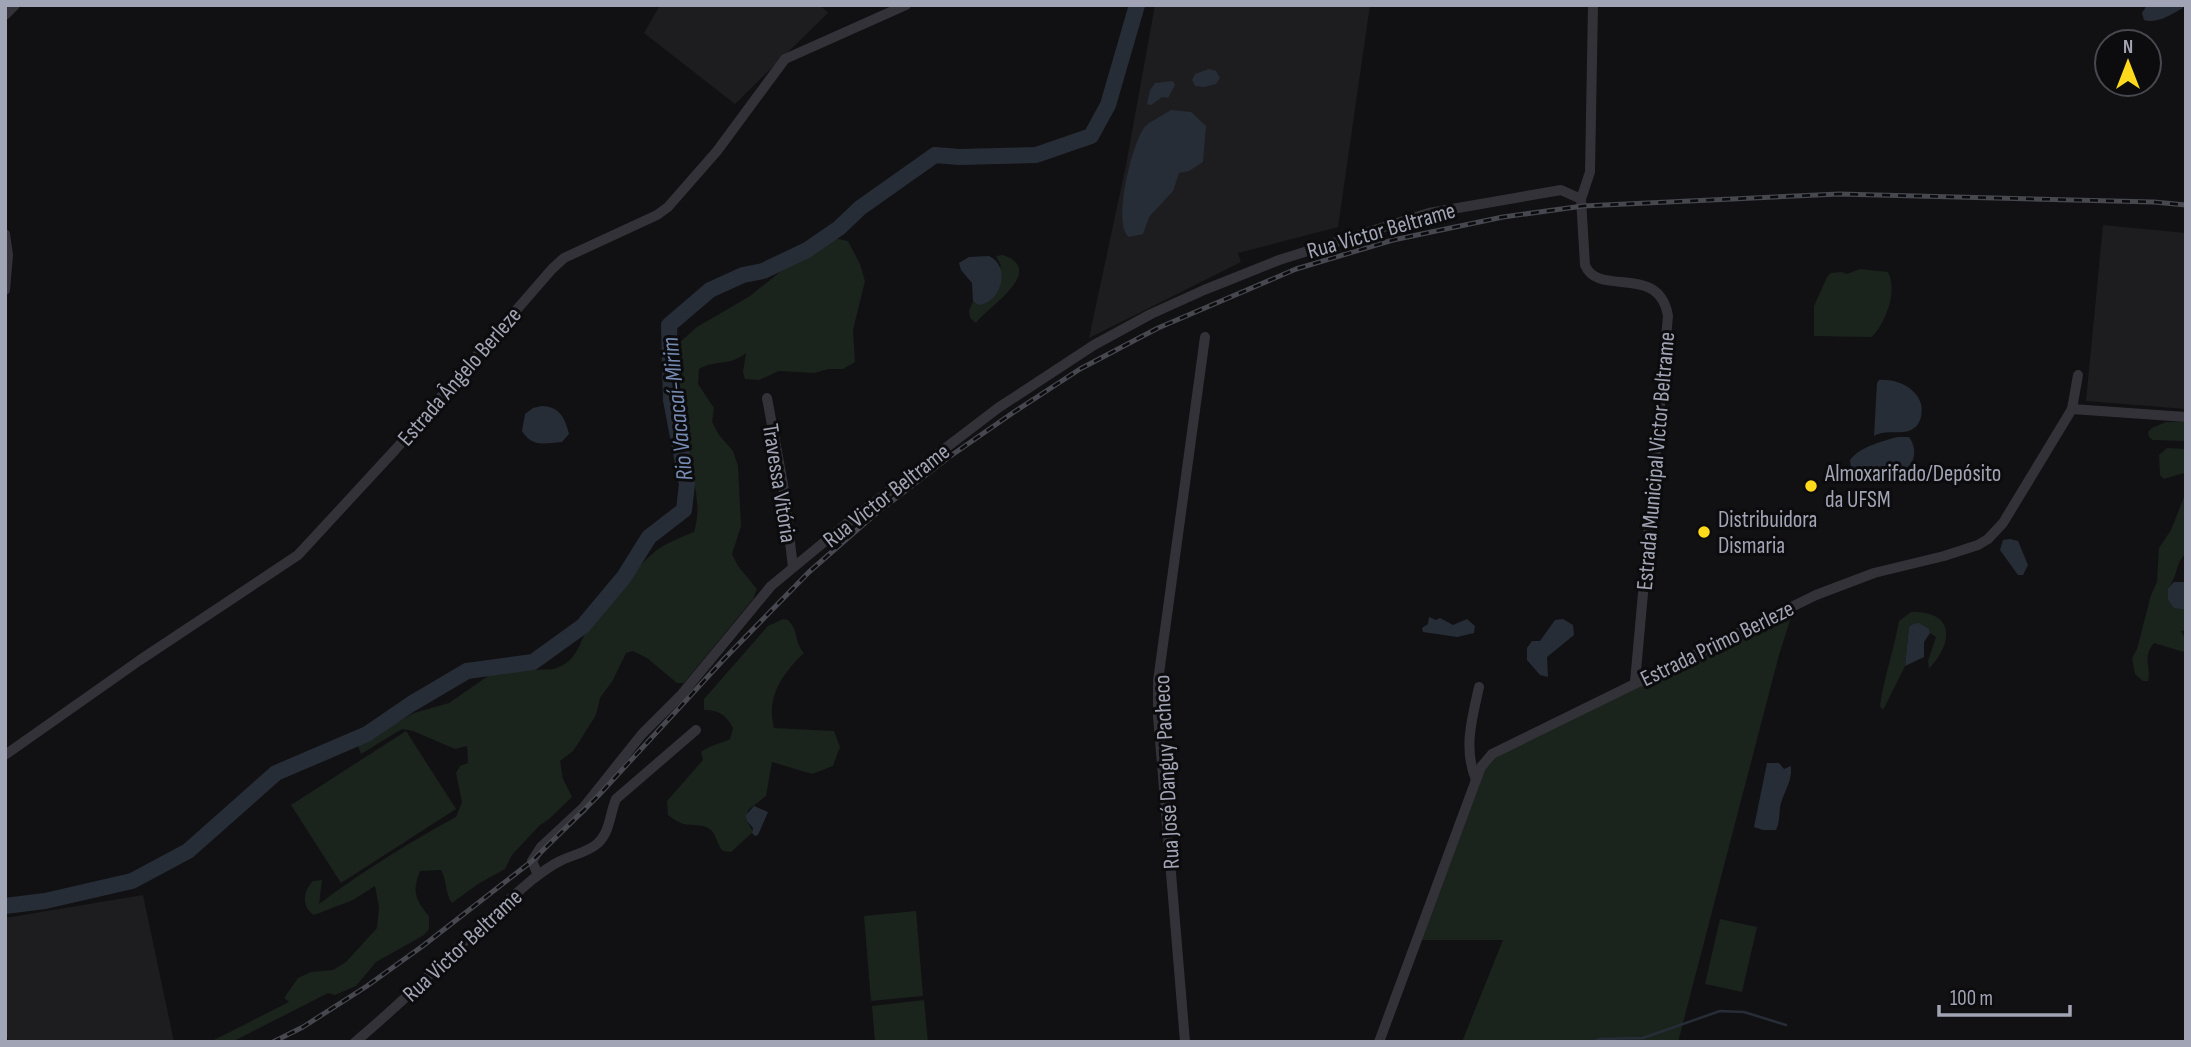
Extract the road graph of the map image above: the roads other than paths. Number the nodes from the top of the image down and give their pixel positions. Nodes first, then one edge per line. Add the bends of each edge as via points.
1 (15, 5) edge
2 (906, 5) edge
3 (1593, 5) edge
4 (5, 15) edge
5 (1581, 199) junction
6 (5, 234) edge
7 (5, 290) edge
8 (1205, 337) dead end
9 (2078, 375) dead end
10 (767, 398) dead end
11 (2072, 409) junction
12 (2186, 417) edge
13 (793, 567) junction
14 (1635, 682) junction
15 (1479, 687) dead end
16 (696, 730) dead end
17 (5, 755) edge
18 (1476, 780) junction
19 (538, 875) junction
20 (358, 1039) edge
21 (1185, 1042) edge
22 (1378, 1042) edge

1 - 4 street
2 - 17 street, Estrada Ângelo Berleze via 785,60 668,207 564,258 552,269 396,450 298,555
3 - 5 street, Estrada Municipal Victor Beltrame via 1590,172
5 - 13 street, Rua Victor Beltrame via 1561,190 1429,213 1279,260 1172,304 1094,345 998,408
5 - 14 street, Estrada Municipal Victor Beltrame via 1587,271 1597,278 1647,286 1663,298 1668,316
6 - 7 street
8 - 21 street, Rua José Danguy Pacheco via 1158,681
9 - 11 street
10 - 13 street, Travessa Vitória
11 - 12 street
11 - 14 street, Estrada Primo Berleze via 2013,508 1988,539 1816,595
13 - 19 street, Rua Victor Beltrame via 771,586 682,694 627,751 583,808 541,846 532,860
14 - 18 street, Estrada Primo Berleze via 1504,746 1486,760
15 - 18 street via 1468,740
16 - 19 street via 616,799 608,829 597,844
18 - 22 street, Estrada Primo Berleze
19 - 20 street, Rua Victor Beltrame

